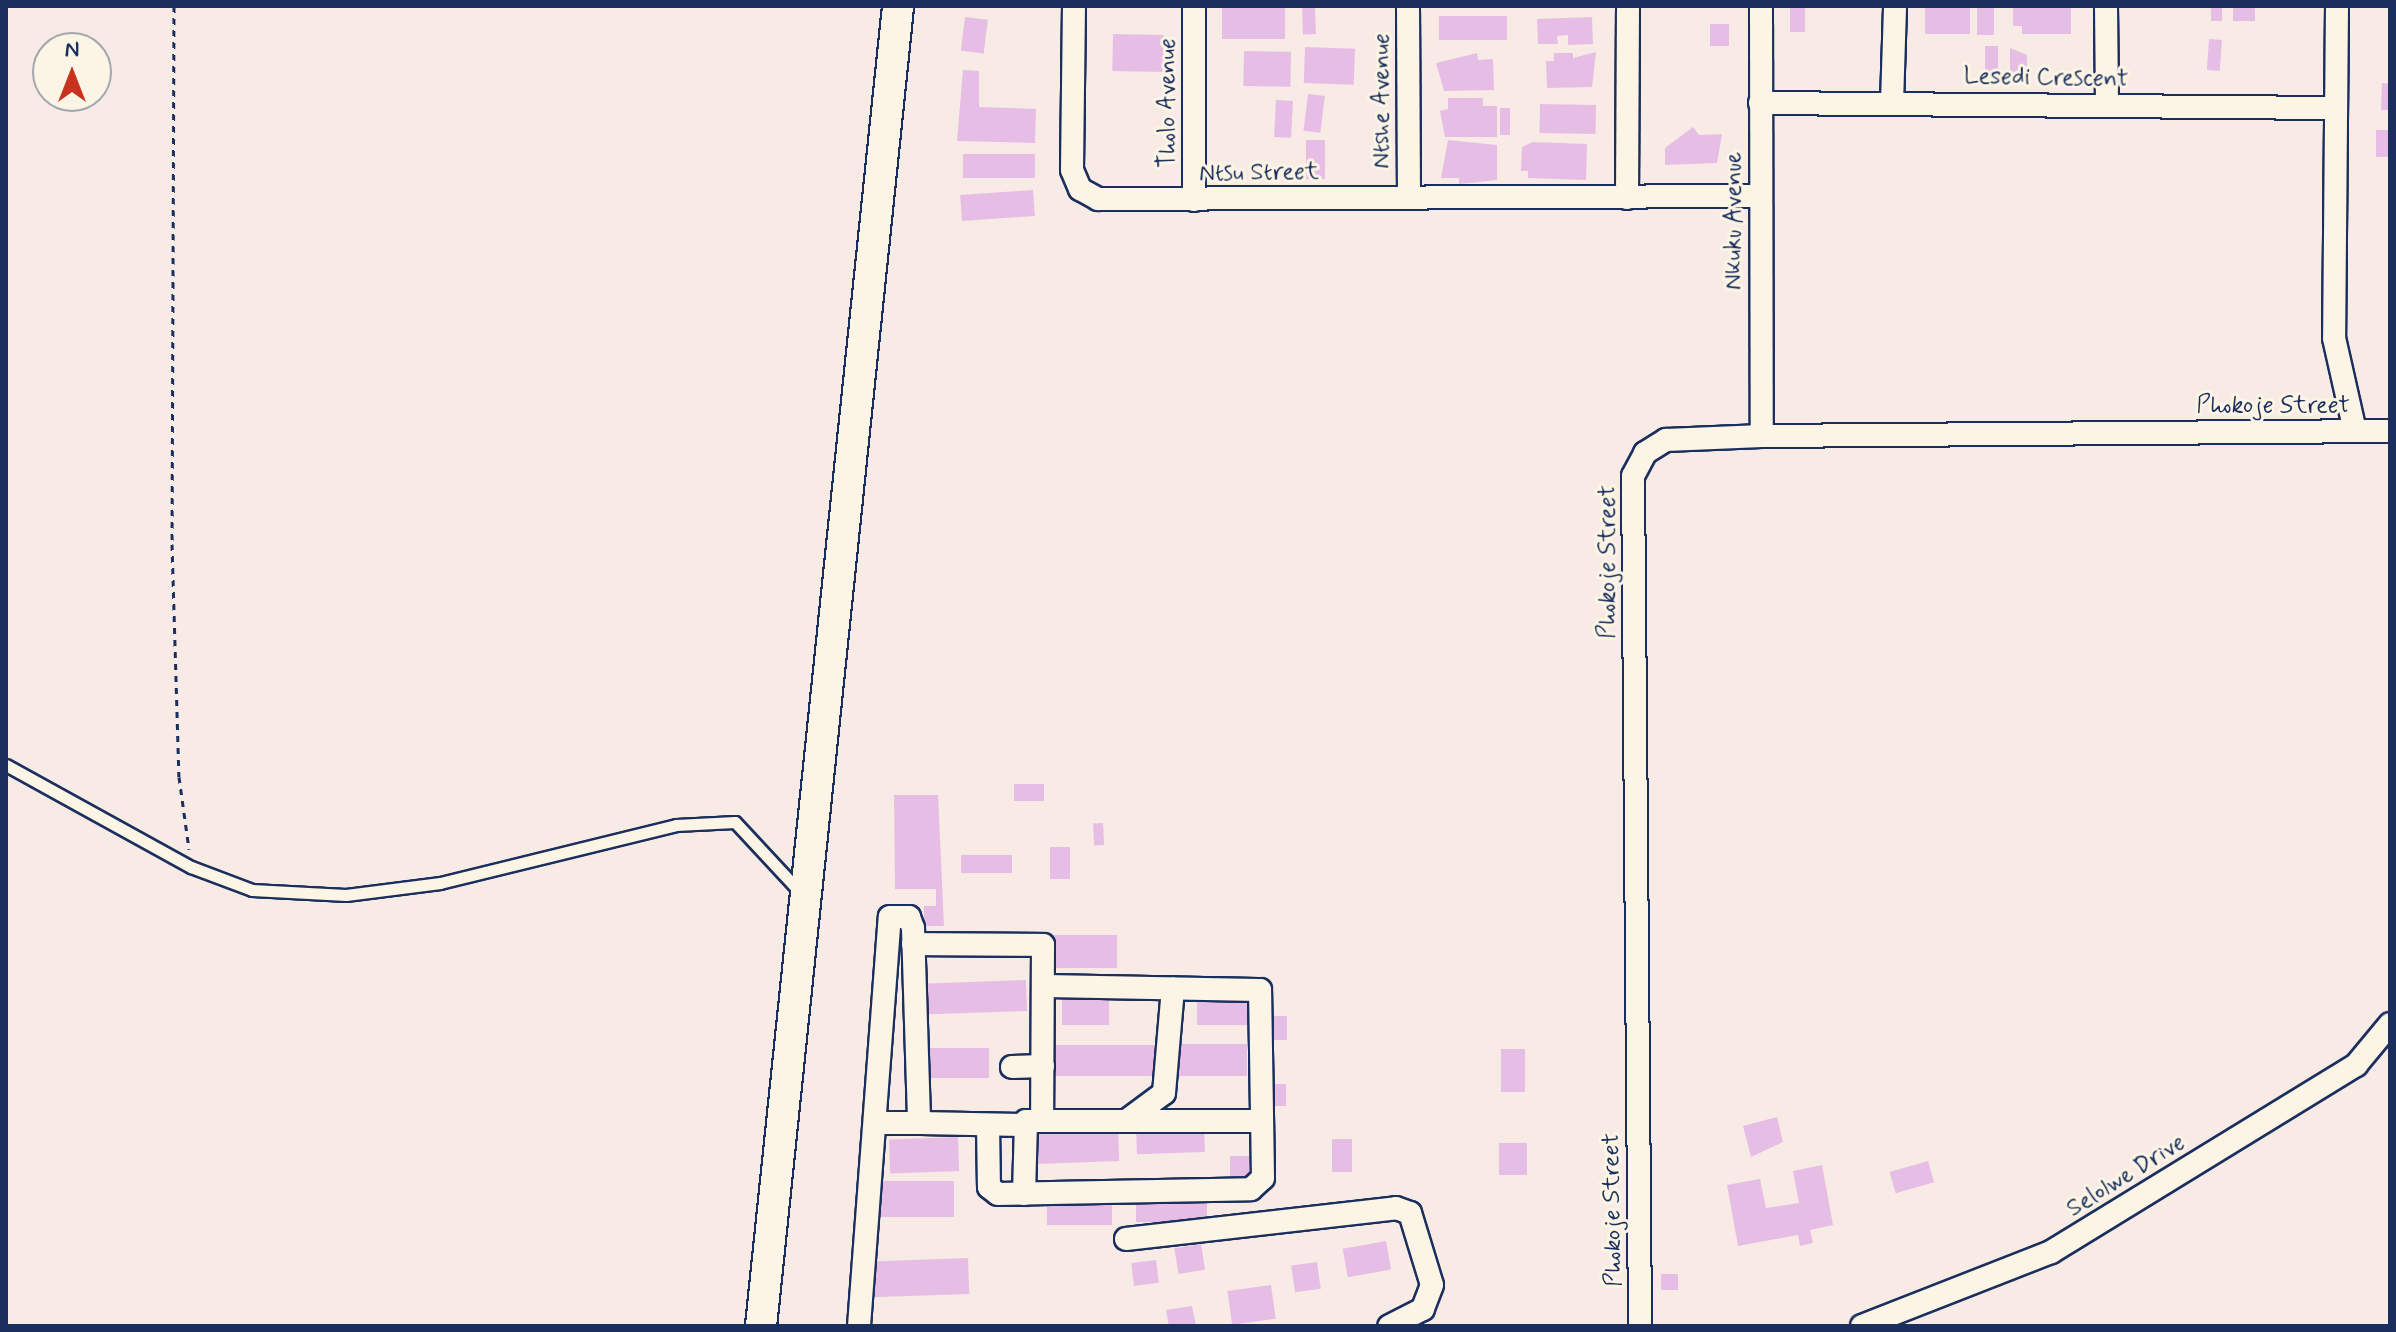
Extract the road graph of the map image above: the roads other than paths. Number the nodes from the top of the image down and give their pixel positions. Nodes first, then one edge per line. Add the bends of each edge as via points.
1 (898, 6) edge
2 (1074, 6) edge
3 (1194, 6) edge
4 (1408, 6) edge
5 (1628, 6) edge
6 (1761, 6) edge
7 (1895, 6) edge
8 (2106, 6) edge
9 (2337, 6) edge
10 (1760, 103) junction
11 (1892, 103) junction
12 (2107, 104) junction
13 (2333, 108) junction
14 (1409, 196) junction
15 (1759, 196) junction
16 (1627, 198) junction
17 (1194, 200) junction
18 (2355, 431) junction
19 (2390, 431) edge
20 (1762, 436) junction
21 (6, 765) edge
22 (805, 898) junction
23 (913, 944) junction
24 (1044, 986) junction
25 (1173, 988) junction
26 (882, 1021) junction
27 (917, 1021) junction
28 (2390, 1024) edge
29 (1043, 1066) junction
30 (1012, 1067) dead end
31 (1032, 1121) junction
32 (1126, 1121) junction
33 (1262, 1121) junction
34 (875, 1123) junction
35 (919, 1123) junction
36 (988, 1125) junction
37 (1024, 1194) junction
38 (1126, 1239) dead end
39 (761, 1326) edge
40 (859, 1326) edge
41 (1389, 1326) edge
42 (1640, 1326) edge
43 (1862, 1326) edge

1 - 22 street
2 - 17 street, Ntsu Street via 1072,170 1080,189 1098,199
3 - 17 street, Tholo Avenue
4 - 14 street, Ntshe Avenue
5 - 16 street
6 - 10 street, Nkuku Avenue
7 - 11 street
8 - 12 street
9 - 13 street
10 - 11 street, Lesedi Crescent
10 - 15 street, Nkuku Avenue
11 - 12 street, Lesedi Crescent
12 - 13 street, Lesedi Crescent
13 - 18 street via 2334,338
14 - 16 street, Ntsu Street
14 - 17 street, Ntsu Street
15 - 16 street, Ntsu Street
15 - 20 street, Nkuku Avenue
18 - 19 street, Phokoje Street
18 - 20 street, Phokoje Street
20 - 42 street, Phokoje Street via 1666,440 1645,453 1633,476
21 - 22 lane via 191,867 252,890 346,895 440,883 676,825 735,822
22 - 39 street
23 - 24 street via 1039,943
23 - 26 street via 909,917 890,917
23 - 27 street
24 - 25 street
24 - 29 street
25 - 32 street via 1164,1093
25 - 33 street via 1260,990
26 - 27 street
26 - 34 street
27 - 35 street
28 - 43 street, Selolwe Drive via 2356,1065 2051,1252
29 - 30 street
29 - 31 street
31 - 32 street
31 - 36 street
31 - 37 street
32 - 33 street
33 - 37 street via 1263,1178 1251,1189
34 - 35 street
34 - 40 street
35 - 36 street
36 - 37 street via 991,1192
38 - 41 street via 1396,1208 1410,1213 1432,1285 1423,1309

